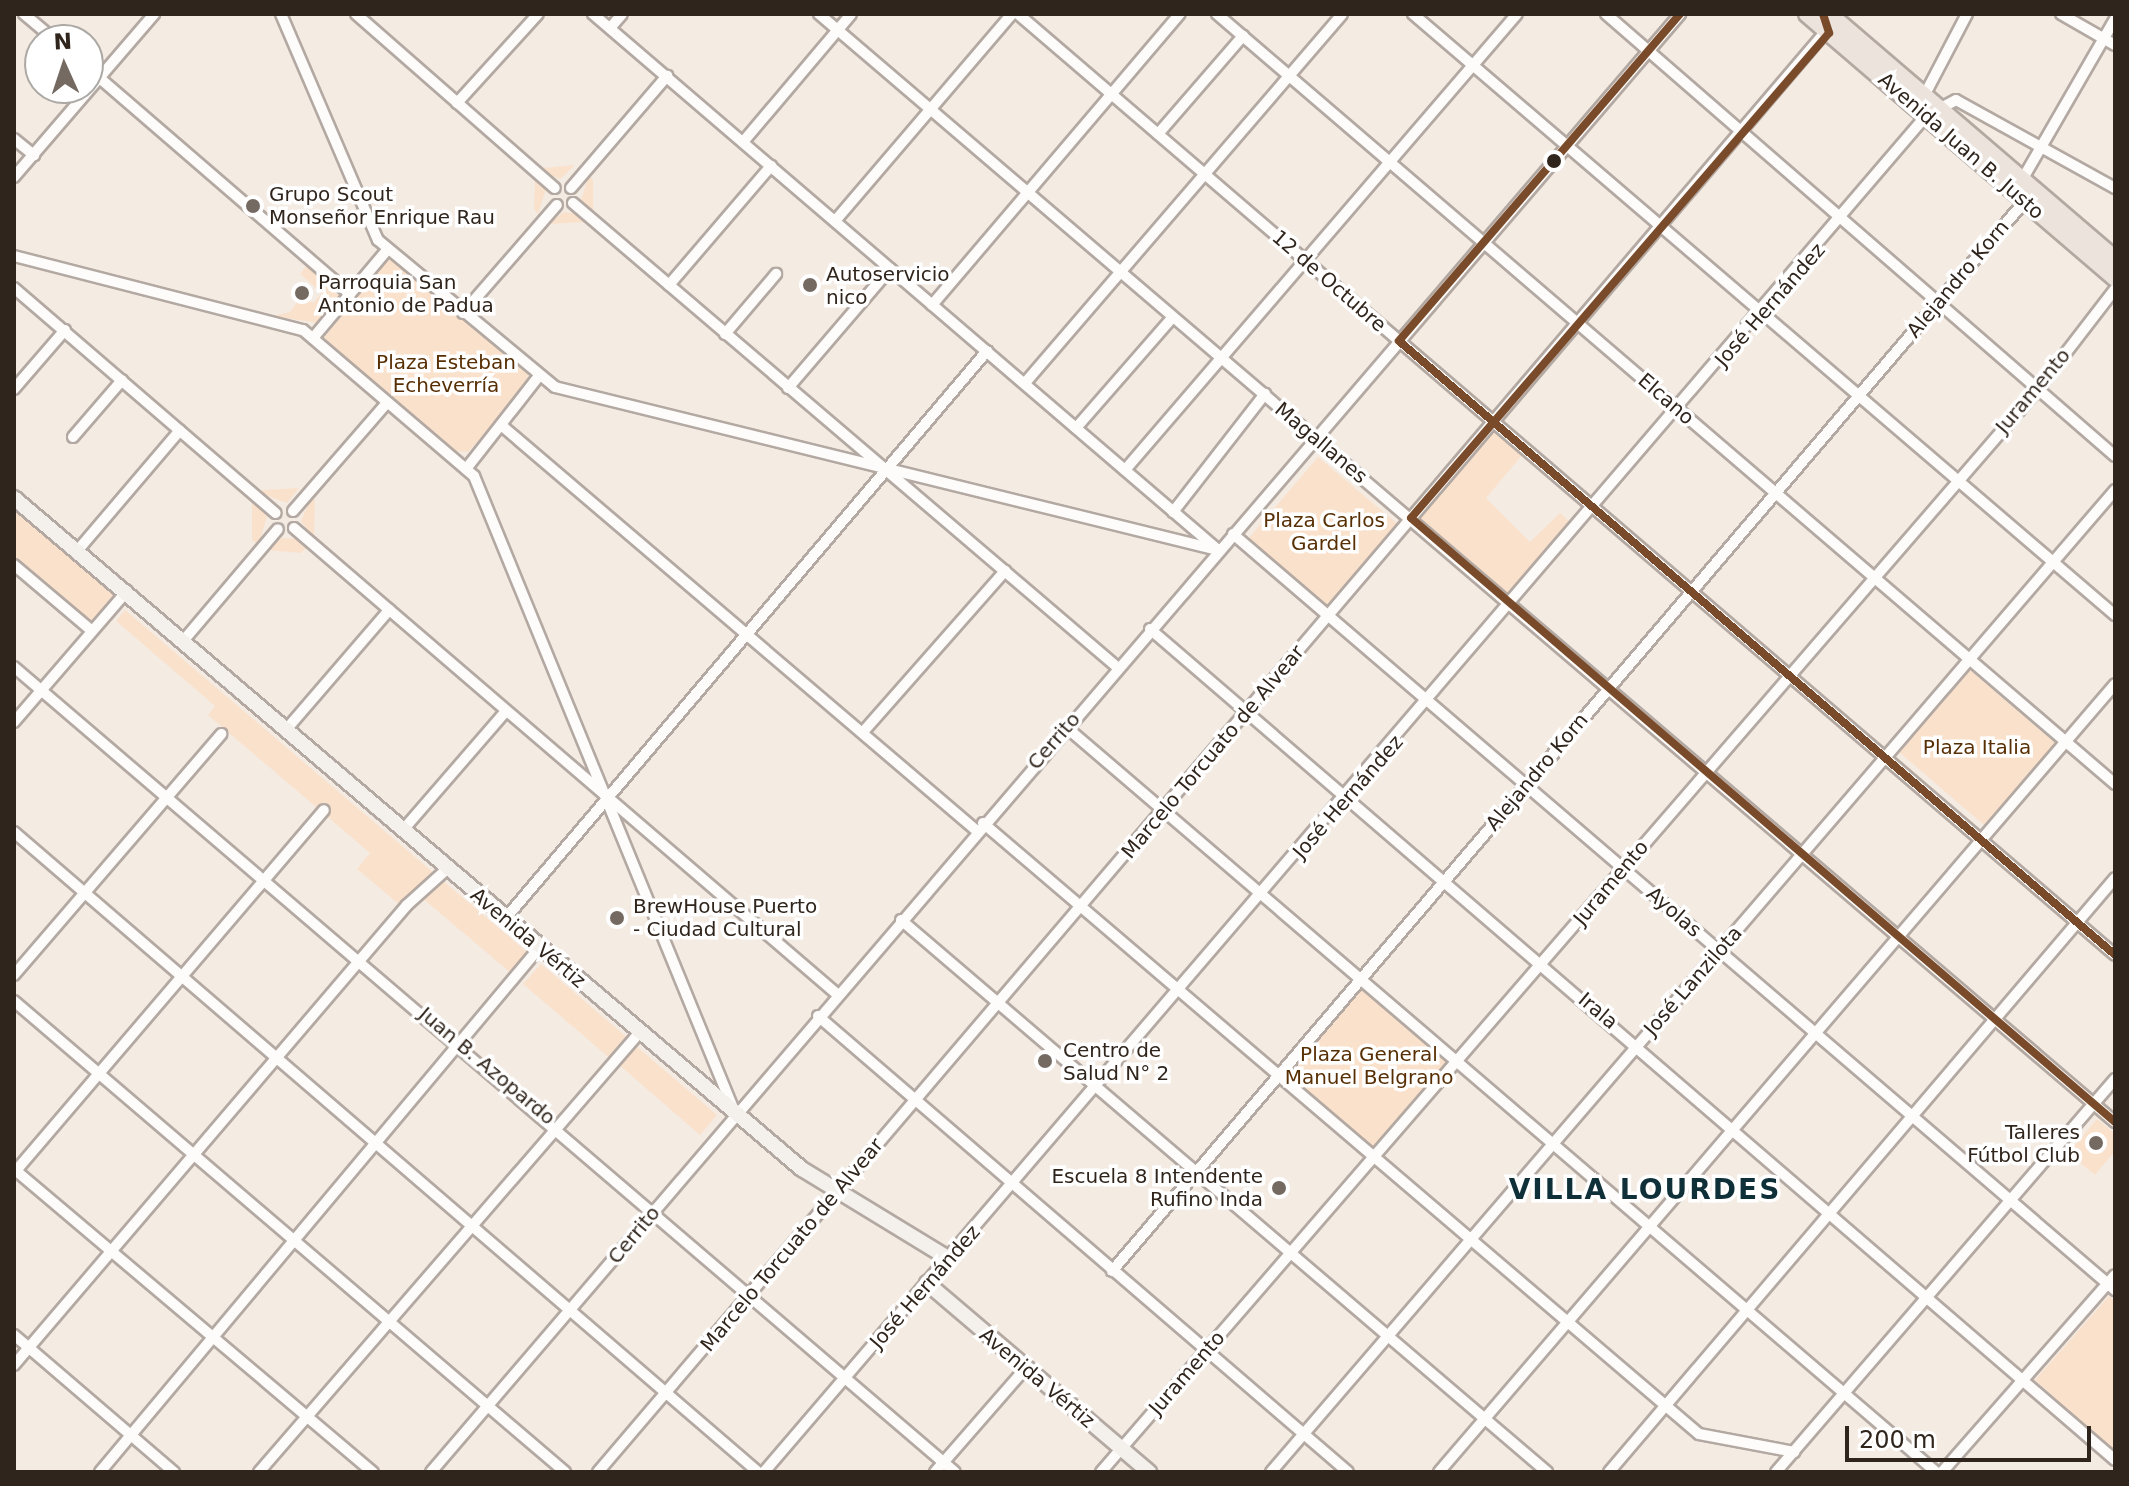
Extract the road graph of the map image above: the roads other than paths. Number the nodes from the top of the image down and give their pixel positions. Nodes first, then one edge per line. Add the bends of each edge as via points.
1 (154, 14) edge
2 (281, 14) edge
3 (356, 14) edge
4 (538, 14) edge
5 (593, 14) edge
6 (622, 14) edge
7 (819, 14) edge
8 (851, 14) edge
9 (1015, 14) edge
10 (1180, 14) edge
11 (1217, 14) edge
12 (1342, 14) edge
13 (1413, 14) edge
14 (1517, 14) edge
15 (1606, 14) edge
16 (1680, 14) edge
17 (1807, 14) edge
18 (1823, 14) edge
19 (1829, 14) edge
20 (1967, 14) edge
21 (2061, 14) edge
22 (2115, 19) edge
23 (610, 28) junction
24 (837, 30) junction
25 (1829, 33) junction
26 (1243, 36) junction
27 (2104, 39) junction
28 (2115, 45) edge
29 (1649, 51) junction
30 (1473, 66) junction
31 (104, 75) edge
32 (667, 76) junction
33 (1289, 76) junction
34 (104, 82) edge
35 (1112, 95) junction
36 (1923, 95) junction
37 (457, 103) junction
38 (79, 104) edge
39 (930, 110) junction
40 (1932, 112) junction
41 (1744, 133) junction
42 (1158, 134) junction
43 (14, 139) edge
44 (743, 142) junction
45 (1566, 147) junction
46 (2042, 148) junction
47 (34, 155) junction
48 (1390, 162) junction
49 (771, 166) junction
50 (1204, 174) junction
51 (14, 177) edge
52 (2022, 180) junction
53 (555, 188) junction
54 (571, 188) junction
55 (2115, 188) edge
56 (1027, 193) junction
57 (2025, 201) junction
58 (573, 203) junction
59 (557, 205) junction
60 (1844, 218) junction
61 (835, 221) junction
62 (1662, 228) junction
63 (1484, 243) junction
64 (388, 249) junction
65 (14, 256) edge
66 (2115, 259) edge
67 (1305, 260) junction
68 (890, 269) junction
69 (1120, 272) junction
70 (776, 274) dead end
71 (2115, 278) edge
72 (669, 285) junction
73 (14, 288) edge
74 (2115, 289) edge
75 (350, 294) junction
76 (1940, 301) junction
77 (932, 305) junction
78 (463, 313) junction
79 (1762, 314) junction
80 (1173, 317) junction
81 (1579, 325) junction
82 (65, 330) junction
83 (725, 334) junction
84 (313, 338) junction
85 (1399, 341) junction
86 (987, 351) junction
87 (1221, 358) junction
88 (539, 376) junction
89 (122, 380) junction
90 (1025, 383) junction
91 (788, 388) junction
92 (14, 389) edge
93 (2038, 389) junction
94 (1265, 394) junction
95 (1859, 396) junction
96 (387, 403) junction
97 (1679, 410) junction
98 (1494, 423) junction
99 (501, 425) junction
100 (1076, 428) junction
101 (180, 430) junction
102 (73, 437) dead end
103 (1316, 438) junction
104 (2115, 456) edge
105 (466, 469) junction
106 (1125, 470) junction
107 (887, 472) junction
108 (1956, 480) junction
109 (2115, 490) edge
110 (1776, 493) junction
111 (14, 498) edge
112 (1595, 509) junction
113 (293, 511) junction
114 (1173, 512) junction
115 (276, 513) junction
116 (1411, 518) junction
117 (294, 528) junction
118 (278, 529) junction
119 (1233, 534) junction
120 (78, 550) junction
121 (1218, 550) junction
122 (2050, 560) junction
123 (14, 565) edge
124 (1005, 571) junction
125 (1872, 578) junction
126 (127, 591) junction
127 (1692, 592) junction
128 (1512, 605) junction
129 (389, 610) junction
130 (2115, 615) edge
131 (1328, 616) junction
132 (1150, 629) junction
133 (92, 631) junction
134 (749, 635) junction
135 (184, 640) junction
136 (1968, 658) junction
137 (14, 667) edge
138 (1117, 667) junction
139 (1788, 675) junction
140 (2115, 684) edge
141 (1609, 688) junction
142 (41, 690) junction
143 (1429, 702) junction
144 (506, 711) junction
145 (1247, 711) junction
146 (14, 722) edge
147 (1066, 727) junction
148 (285, 731) junction
149 (863, 732) junction
150 (221, 734) dead end
151 (2066, 741) junction
152 (1885, 757) junction
153 (1706, 771) junction
154 (2115, 784) edge
155 (1526, 786) junction
156 (169, 794) junction
157 (1348, 797) junction
158 (609, 800) junction
159 (1165, 808) junction
160 (324, 810) dead end
161 (980, 827) junction
162 (403, 830) junction
163 (14, 832) edge
164 (1980, 839) junction
165 (1802, 854) junction
166 (447, 869) junction
167 (1623, 869) junction
168 (266, 878) junction
169 (2115, 878) edge
170 (1447, 879) junction
171 (86, 891) junction
172 (1265, 894) junction
173 (1082, 905) junction
174 (505, 919) junction
175 (901, 920) junction
176 (2076, 921) junction
177 (1898, 936) junction
178 (539, 948) junction
179 (1718, 950) junction
180 (2115, 955) edge
181 (361, 959) junction
182 (1542, 965) junction
183 (14, 975) edge
184 (181, 977) junction
185 (1363, 977) junction
186 (1183, 990) junction
187 (837, 994) junction
188 (14, 1001) edge
189 (1000, 1001) junction
190 (818, 1016) junction
191 (1995, 1020) junction
192 (640, 1032) junction
193 (1815, 1033) junction
194 (460, 1043) junction
195 (1637, 1045) junction
196 (276, 1058) junction
197 (1458, 1059) junction
198 (100, 1072) junction
199 (1281, 1073) junction
200 (2115, 1079) edge
201 (1100, 1087) junction
202 (915, 1101) junction
203 (2093, 1104) junction
204 (735, 1113) junction
205 (1912, 1117) junction
206 (2115, 1122) edge
207 (558, 1125) junction
208 (1733, 1129) junction
209 (1554, 1142) junction
210 (374, 1143) junction
211 (194, 1154) junction
212 (1375, 1156) junction
213 (15, 1171) edge
214 (1197, 1171) junction
215 (1015, 1187) junction
216 (836, 1194) junction
217 (2010, 1200) junction
218 (654, 1212) junction
219 (1830, 1212) junction
220 (470, 1224) junction
221 (1650, 1226) junction
222 (1472, 1237) junction
223 (295, 1241) junction
224 (111, 1251) junction
225 (1291, 1251) junction
226 (948, 1258) junction
227 (1112, 1271) junction
228 (927, 1283) junction
229 (2113, 1283) edge
230 (750, 1296) junction
231 (1925, 1299) junction
232 (1748, 1308) junction
233 (570, 1311) junction
234 (388, 1320) junction
235 (1567, 1323) junction
236 (14, 1335) edge
237 (1388, 1335) junction
238 (215, 1339) junction
239 (28, 1348) junction
240 (1206, 1351) junction
241 (14, 1365) edge
242 (1024, 1370) junction
243 (846, 1378) junction
244 (2024, 1381) junction
245 (1845, 1392) junction
246 (666, 1393) junction
247 (488, 1406) junction
248 (1665, 1406) junction
249 (308, 1414) junction
250 (1484, 1419) junction
251 (1304, 1434) junction
252 (132, 1436) junction
253 (1121, 1448) junction
254 (1794, 1452) junction
255 (2115, 1460) edge
256 (943, 1462) junction
257 (100, 1472) edge
258 (174, 1472) edge
259 (259, 1472) edge
260 (373, 1472) edge
261 (431, 1472) edge
262 (565, 1472) edge
263 (598, 1472) edge
264 (761, 1472) edge
265 (935, 1472) edge
266 (955, 1472) edge
267 (1101, 1472) edge
268 (1149, 1472) edge
269 (1271, 1472) edge
270 (1348, 1472) edge
271 (1439, 1472) edge
272 (1547, 1472) edge
273 (1609, 1472) edge
274 (1776, 1472) edge
275 (1939, 1472) edge

1 - 31 street
2 - 64 street via 372,231
3 - 37 street
4 - 37 street
5 - 23 street
6 - 23 street
7 - 24 street, Magallanes
8 - 24 street
9 - 35 street, 12 de Octubre
9 - 39 street
10 - 35 street
11 - 26 street, Elcano
12 - 33 street
13 - 30 street
14 - 30 street
15 - 29 street
16 - 29 street, Cerrito
17 - 25 main road, Avenida Juan B. Justo
18 - 25 street
19 - 36 main road, Avenida Juan B. Justo
20 - 36 street
21 - 27 street
22 - 27 street
23 - 32 street
24 - 39 street, Magallanes
24 - 44 street
25 - 40 main road, Avenida Juan B. Justo
25 - 41 street, Marcelo Torcuato de Alvear
26 - 33 street, Elcano
26 - 42 street
27 - 28 street
27 - 46 street
29 - 41 street
29 - 45 street, Cerrito
30 - 45 street
30 - 48 street
32 - 44 street
32 - 54 street
33 - 48 street, Elcano
33 - 50 street
34 - 75 street
35 - 42 street, 12 de Octubre
35 - 56 street
36 - 40 main road, Avenida Juan B. Justo
37 - 53 street
38 - 47 street
39 - 56 street, Magallanes
39 - 61 street
40 - 46 street via 1956,100
40 - 52 main road, Avenida Juan B. Justo
40 - 57 main road, Avenida Juan B. Justo
40 - 60 street, José Hernández
41 - 60 street
41 - 62 street, Marcelo Torcuato de Alvear
42 - 50 street, 12 de Octubre
43 - 47 street
44 - 49 street
45 - 62 street
45 - 63 street, Cerrito
46 - 52 street
46 - 55 street
47 - 51 street
48 - 63 street, Elcano
48 - 67 street
49 - 61 street
49 - 72 street
50 - 67 street, 12 de Octubre
50 - 69 street
52 - 57 street
52 - 66 main road, Avenida Juan B. Justo
53 - 54 street
53 - 59 street
54 - 58 street
56 - 69 street, Magallanes
56 - 77 street
57 - 71 main road, Avenida Juan B. Justo
57 - 76 street, Alejandro Korn
58 - 59 street
58 - 72 street
59 - 78 street
60 - 76 street
60 - 79 street, José Hernández
61 - 68 street
62 - 79 street
62 - 81 street, Marcelo Torcuato de Alvear
63 - 81 street, Elcano
63 - 85 street, Cerrito
64 - 75 street
64 - 78 street
65 - 84 street via 294,326
67 - 85 street, 12 de Octubre
67 - 87 street
68 - 77 street
68 - 91 street
69 - 80 street, Magallanes
69 - 90 street
70 - 83 street
72 - 83 street
73 - 82 street
74 - 93 street, Juramento
75 - 84 street
76 - 93 street
76 - 95 street, Alejandro Korn
77 - 86 street
78 - 88 street
79 - 95 street
79 - 97 street, José Hernández
80 - 87 street, Magallanes
80 - 100 street
81 - 97 street, Elcano
81 - 98 street, Marcelo Torcuato de Alvear
82 - 89 street
82 - 92 street
83 - 91 street
84 - 96 street
85 - 98 street, 12 de Octubre
85 - 103 street, Cerrito
86 - 90 street
86 - 107 street
87 - 94 street, Magallanes
87 - 106 street
88 - 99 street
88 - 107 street via 562,391
89 - 101 street
89 - 102 street
90 - 100 street
91 - 107 street
93 - 104 street
93 - 108 street, Juramento
94 - 103 street, Magallanes
94 - 114 street
95 - 108 street
95 - 110 street, Alejandro Korn
96 - 105 street
96 - 113 street
97 - 110 street, Elcano
97 - 112 street, José Hernández
98 - 112 street, 12 de Octubre
98 - 116 street, Marcelo Torcuato de Alvear
99 - 105 street
99 - 134 street
100 - 106 street
101 - 115 street
101 - 120 street
103 - 116 street, Magallanes
103 - 119 street, Cerrito
105 - 158 street via 479,484
106 - 114 street
107 - 121 street
107 - 124 street
107 - 134 street
108 - 122 street
108 - 125 street, Juramento
109 - 122 street, José Lanzilota
110 - 125 street, Elcano
110 - 127 street, Alejandro Korn
111 - 120 street, Avenida Vértiz
112 - 127 street, 12 de Octubre
112 - 128 street, José Hernández
113 - 115 street
113 - 117 street
114 - 121 street
115 - 118 street
116 - 128 street, Magallanes
116 - 131 street, Marcelo Torcuato de Alvear
117 - 118 street
117 - 129 street
118 - 135 street
119 - 121 street, Cerrito
119 - 131 street, Ayolas
120 - 126 street, Avenida Vértiz
121 - 132 street, Cerrito
122 - 130 street
122 - 136 street, José Lanzilota
123 - 133 street
124 - 138 street
124 - 149 street
125 - 136 street, Elcano
125 - 139 street, Juramento
126 - 133 street
126 - 135 street, Avenida Vértiz
127 - 139 street, 12 de Octubre
127 - 141 street, Alejandro Korn
128 - 141 street, Magallanes
128 - 143 street, José Hernández
129 - 144 street
129 - 148 street
131 - 143 street, Ayolas
131 - 145 street, Marcelo Torcuato de Alvear
132 - 138 street, Cerrito
132 - 145 street, Irala
133 - 142 street
134 - 149 street
134 - 158 street
135 - 148 street, Avenida Vértiz
136 - 151 street, Elcano
136 - 152 street, José Lanzilota
137 - 142 street, Juan B. Azopardo
138 - 147 street, Cerrito
139 - 152 street, 12 de Octubre
139 - 153 street, Juramento
140 - 151 street
141 - 153 street, Magallanes
141 - 155 street, Alejandro Korn
142 - 146 street
142 - 156 street, Juan B. Azopardo
143 - 155 street, Ayolas
143 - 157 street, José Hernández
144 - 158 street
144 - 162 street
145 - 157 street, Irala
145 - 159 street, Marcelo Torcuato de Alvear
147 - 159 street
147 - 161 street, Cerrito
148 - 162 street, Avenida Vértiz
149 - 161 street
150 - 156 street
151 - 154 street, Elcano
151 - 164 street
152 - 164 street, 12 de Octubre
152 - 165 street, José Lanzilota
153 - 165 street, Magallanes
153 - 167 street, Juramento
155 - 167 street, Ayolas
155 - 170 street, Alejandro Korn
156 - 168 street, Juan B. Azopardo
156 - 171 street
157 - 170 street, Irala
157 - 172 street, José Hernández
158 - 174 street
158 - 187 street
158 - 204 street
159 - 172 street
159 - 173 street, Marcelo Torcuato de Alvear
160 - 168 street
161 - 173 street
161 - 175 street, Cerrito
162 - 166 street, Avenida Vértiz
163 - 171 street
164 - 176 street, 12 de Octubre
164 - 177 street
165 - 177 street, Magallanes
165 - 179 street, José Lanzilota
166 - 174 street, Avenida Vértiz
166 - 181 street
167 - 179 street, Ayolas
167 - 182 street, Juramento
168 - 181 street, Juan B. Azopardo
168 - 184 street
169 - 176 street
170 - 182 street, Irala
170 - 185 street, Alejandro Korn
171 - 183 street
171 - 184 street
172 - 185 street
172 - 186 street, José Hernández
173 - 186 street
173 - 189 street, Marcelo Torcuato de Alvear
174 - 178 street, Avenida Vértiz
175 - 187 street, Cerrito
175 - 189 street
176 - 180 street, 12 de Octubre
176 - 191 street
177 - 191 street, Magallanes
177 - 193 street
178 - 192 street, Avenida Vértiz
178 - 194 street
179 - 193 street, Ayolas
179 - 195 street, José Lanzilota
181 - 194 street, Juan B. Azopardo
181 - 196 street
182 - 195 street, Irala
182 - 197 street, Juramento
184 - 196 street
184 - 198 street
185 - 197 street
185 - 199 street, Alejandro Korn
186 - 199 street
186 - 201 street, José Hernández
187 - 190 street, Cerrito
188 - 198 street
189 - 201 street
189 - 202 street, Marcelo Torcuato de Alvear
190 - 202 street
190 - 204 street, Cerrito
191 - 203 street, Magallanes
191 - 205 street
192 - 204 street, Avenida Vértiz
192 - 207 street
193 - 205 street, Ayolas
193 - 208 street
194 - 207 street, Juan B. Azopardo
194 - 210 street
195 - 208 street, Irala
195 - 209 street, José Lanzilota
196 - 210 street
196 - 211 street
197 - 209 street
197 - 212 street, Juramento
198 - 211 street
198 - 213 street
199 - 212 street
199 - 214 street, Alejandro Korn
200 - 203 street
201 - 214 street
201 - 215 street, José Hernández
202 - 215 street
202 - 216 street, Marcelo Torcuato de Alvear
203 - 206 street, Magallanes
203 - 217 street
204 - 216 street, Avenida Vértiz
204 - 218 street, Cerrito
205 - 217 street, Ayolas
205 - 219 street
207 - 218 street, Juan B. Azopardo
207 - 220 street
208 - 219 street, Irala
208 - 221 street
209 - 221 street
209 - 222 street, José Lanzilota
210 - 220 street
210 - 223 street
211 - 223 street
211 - 224 street
212 - 222 street
212 - 225 street, Juramento
213 - 224 street
214 - 225 street
214 - 227 street, Alejandro Korn
215 - 226 street, José Hernández
215 - 227 street
216 - 226 street, Avenida Vértiz
216 - 230 street, Marcelo Torcuato de Alvear
217 - 229 street, Ayolas
217 - 231 street
218 - 230 street, Juan B. Azopardo
218 - 233 street, Cerrito
219 - 231 street, Irala
219 - 232 street
220 - 233 street
220 - 234 street
221 - 232 street
221 - 235 street
222 - 235 street
222 - 237 street, José Lanzilota
223 - 234 street
223 - 238 street
224 - 238 street
224 - 239 street
225 - 237 street
225 - 240 street, Juramento
226 - 228 street, José Hernández
227 - 240 street
228 - 242 street, Avenida Vértiz
228 - 243 street, José Hernández
229 - 244 street
230 - 243 street, Juan B. Azopardo
230 - 246 street, Marcelo Torcuato de Alvear
231 - 244 street, Irala
231 - 245 street
232 - 245 street
232 - 248 street
233 - 246 street
233 - 247 street, Cerrito
234 - 247 street
234 - 249 street
235 - 248 street
235 - 250 street
236 - 239 street
237 - 250 street
237 - 251 street, José Lanzilota
238 - 249 street
238 - 252 street
239 - 241 street
239 - 252 street
240 - 251 street
240 - 253 street, Juramento
242 - 253 street, Avenida Vértiz
242 - 256 street
243 - 256 street, Juan B. Azopardo
243 - 264 street, José Hernández
244 - 255 street, Irala
244 - 275 street
245 - 254 street
245 - 275 street
246 - 263 street, Marcelo Torcuato de Alvear
246 - 264 street
247 - 261 street, Cerrito
247 - 262 street
248 - 254 street via 1699,1434
248 - 273 street
249 - 259 street
249 - 260 street
250 - 271 street
250 - 272 street
251 - 269 street, José Lanzilota
251 - 270 street
252 - 257 street
252 - 258 street
253 - 267 street, Juramento
253 - 268 street, Avenida Vértiz
254 - 274 street
256 - 265 street
256 - 266 street, Juan B. Azopardo

